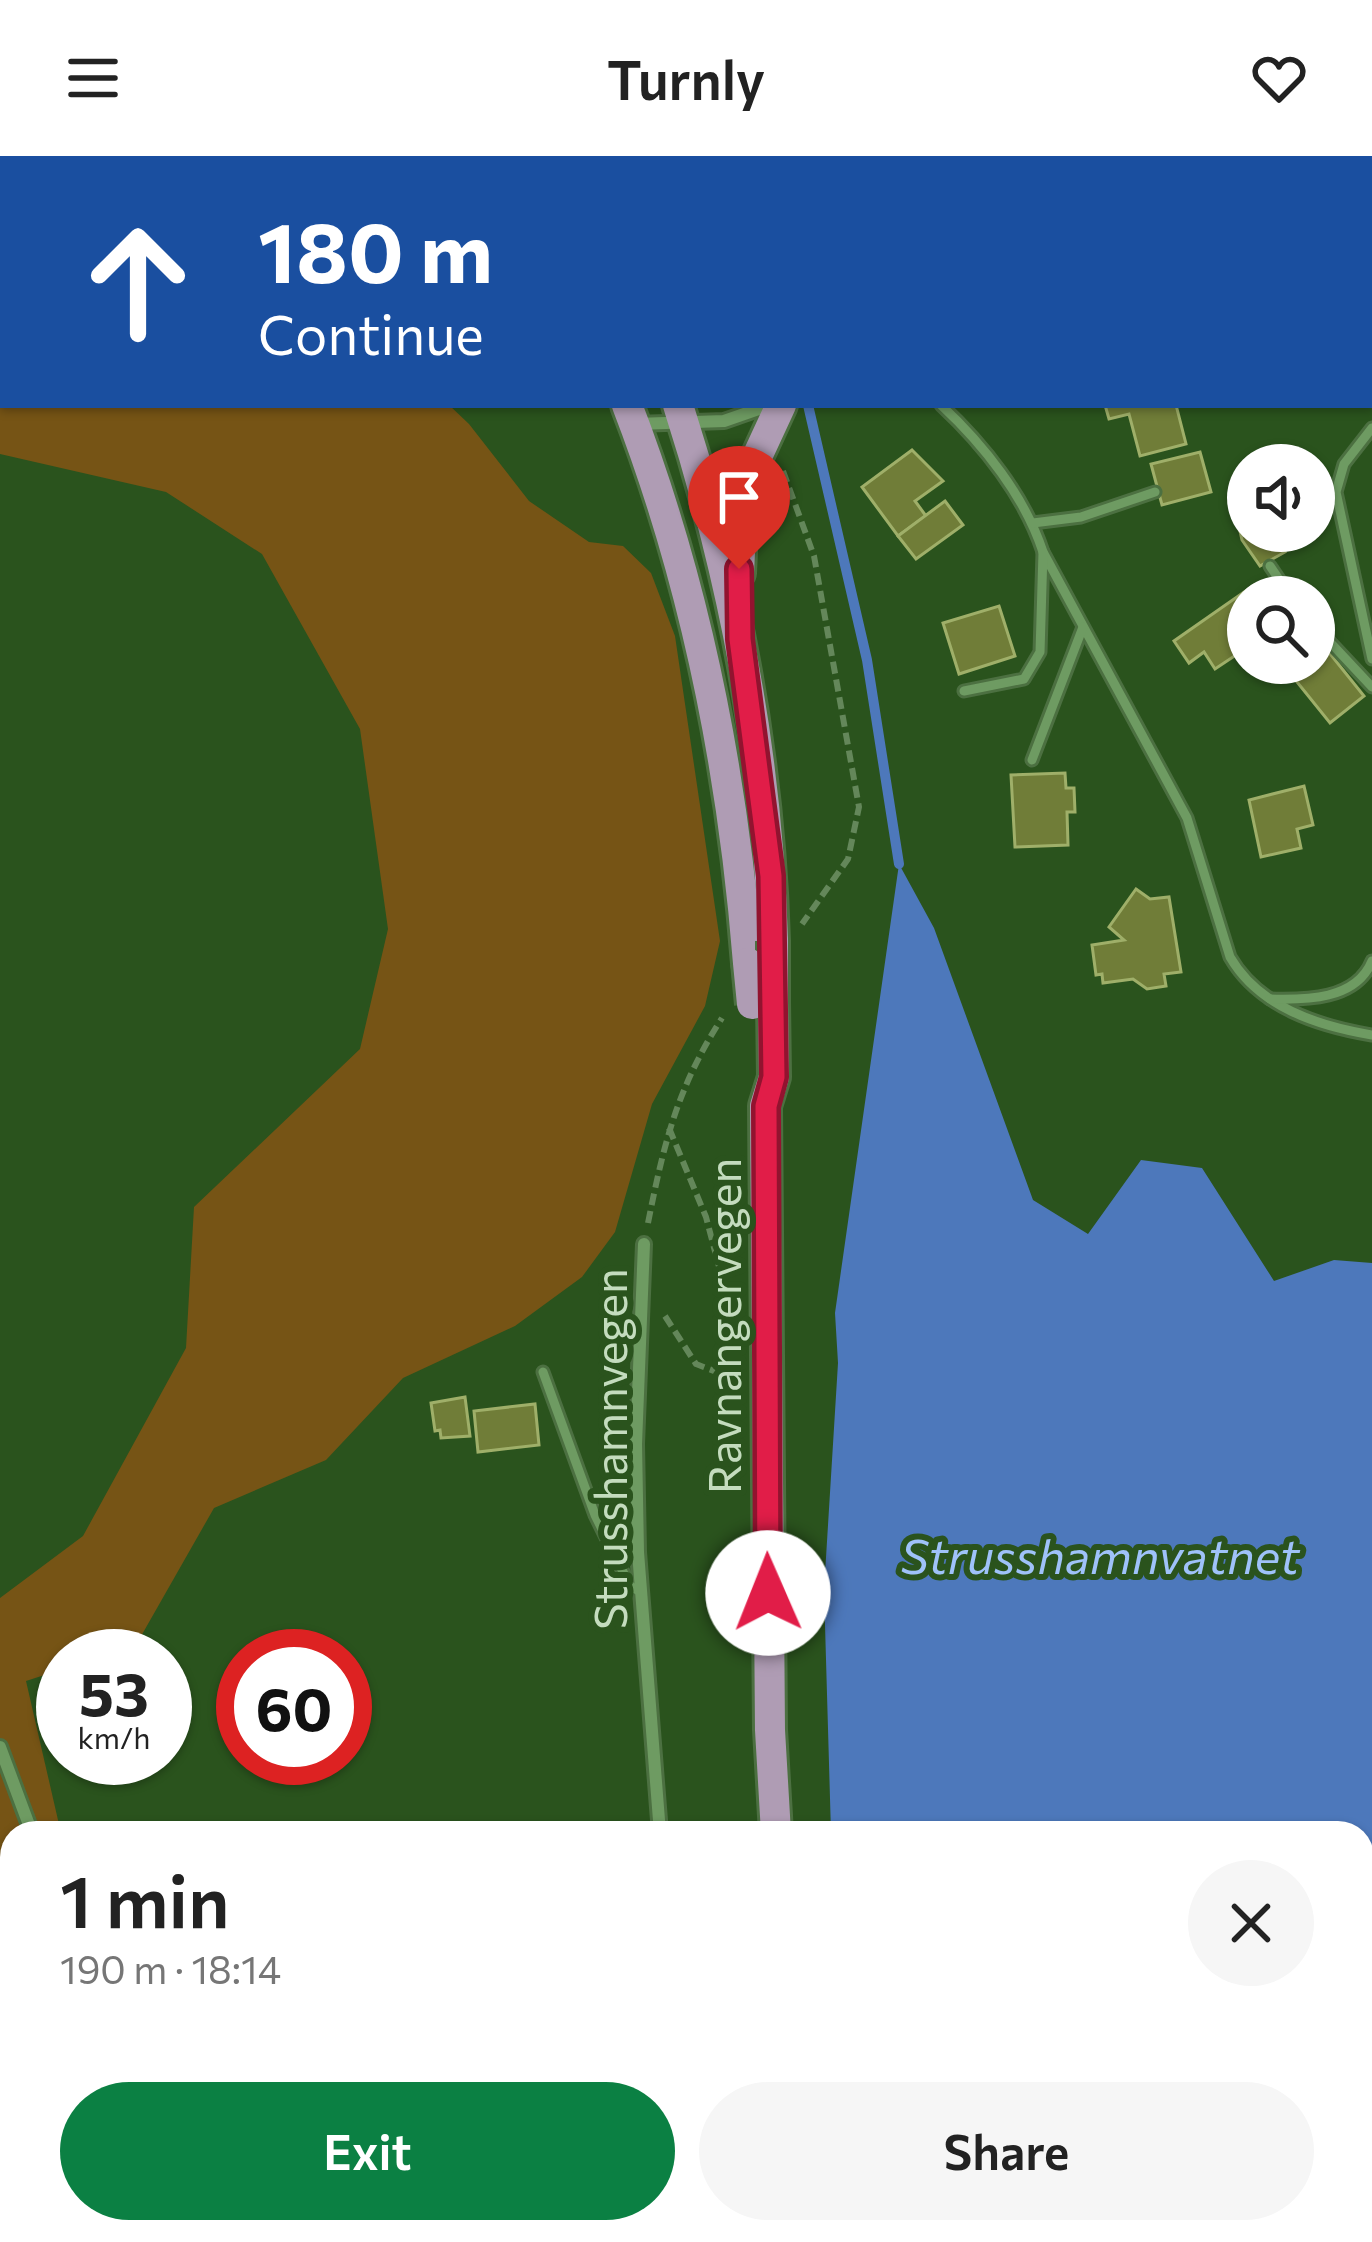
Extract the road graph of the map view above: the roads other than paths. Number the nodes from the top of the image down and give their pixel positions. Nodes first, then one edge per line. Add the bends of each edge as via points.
1 (762, 408) edge
2 (780, 408) edge
3 (944, 408) edge
4 (636, 411) edge
5 (681, 413) edge
6 (1372, 428) edge
7 (1154, 493) dead end
8 (1034, 524) junction
9 (1043, 552) junction
10 (1270, 566) dead end
11 (1277, 576) edge
12 (1083, 627) junction
13 (740, 639) junction
14 (1335, 647) edge
15 (1372, 658) edge
16 (1372, 687) edge
17 (964, 691) dead end
18 (1032, 760) dead end
19 (1372, 961) edge
20 (1270, 1000) junction
21 (751, 1005) junction
22 (1372, 1034) edge
23 (644, 1244) road end
24 (543, 1372) dead end
25 (641, 1592) junction
26 (0, 1747) edge
27 (28, 1821) edge
28 (659, 1821) edge
29 (775, 1821) edge

1 - 5 street via 724,422
2 - 13 main road via 743,487
3 - 8 lane
4 - 5 street
4 - 21 main road, Ravnangervegen, bridge via 711,693 742,876
5 - 13 main road, Ravnangervegen
6 - 15 lane via 1344,464 1336,493
7 - 8 lane
8 - 9 lane
9 - 12 lane
9 - 17 lane via 1040,652 1024,679
10 - 11 lane
12 - 18 lane
12 - 20 lane via 1187,818 1230,957
13 - 21 main road, Ravnangervegen, bridge via 786,934
14 - 16 lane
19 - 20 lane via 1364,976 1332,994
20 - 22 lane
21 - 29 main road, Ravnangervegen via 774,1077 766,1106 764,1319
23 - 25 street, Strusshamnvegen via 636,1444
24 - 25 lane via 595,1515 630,1586
25 - 28 street, Strusshamnvegen
26 - 27 street

